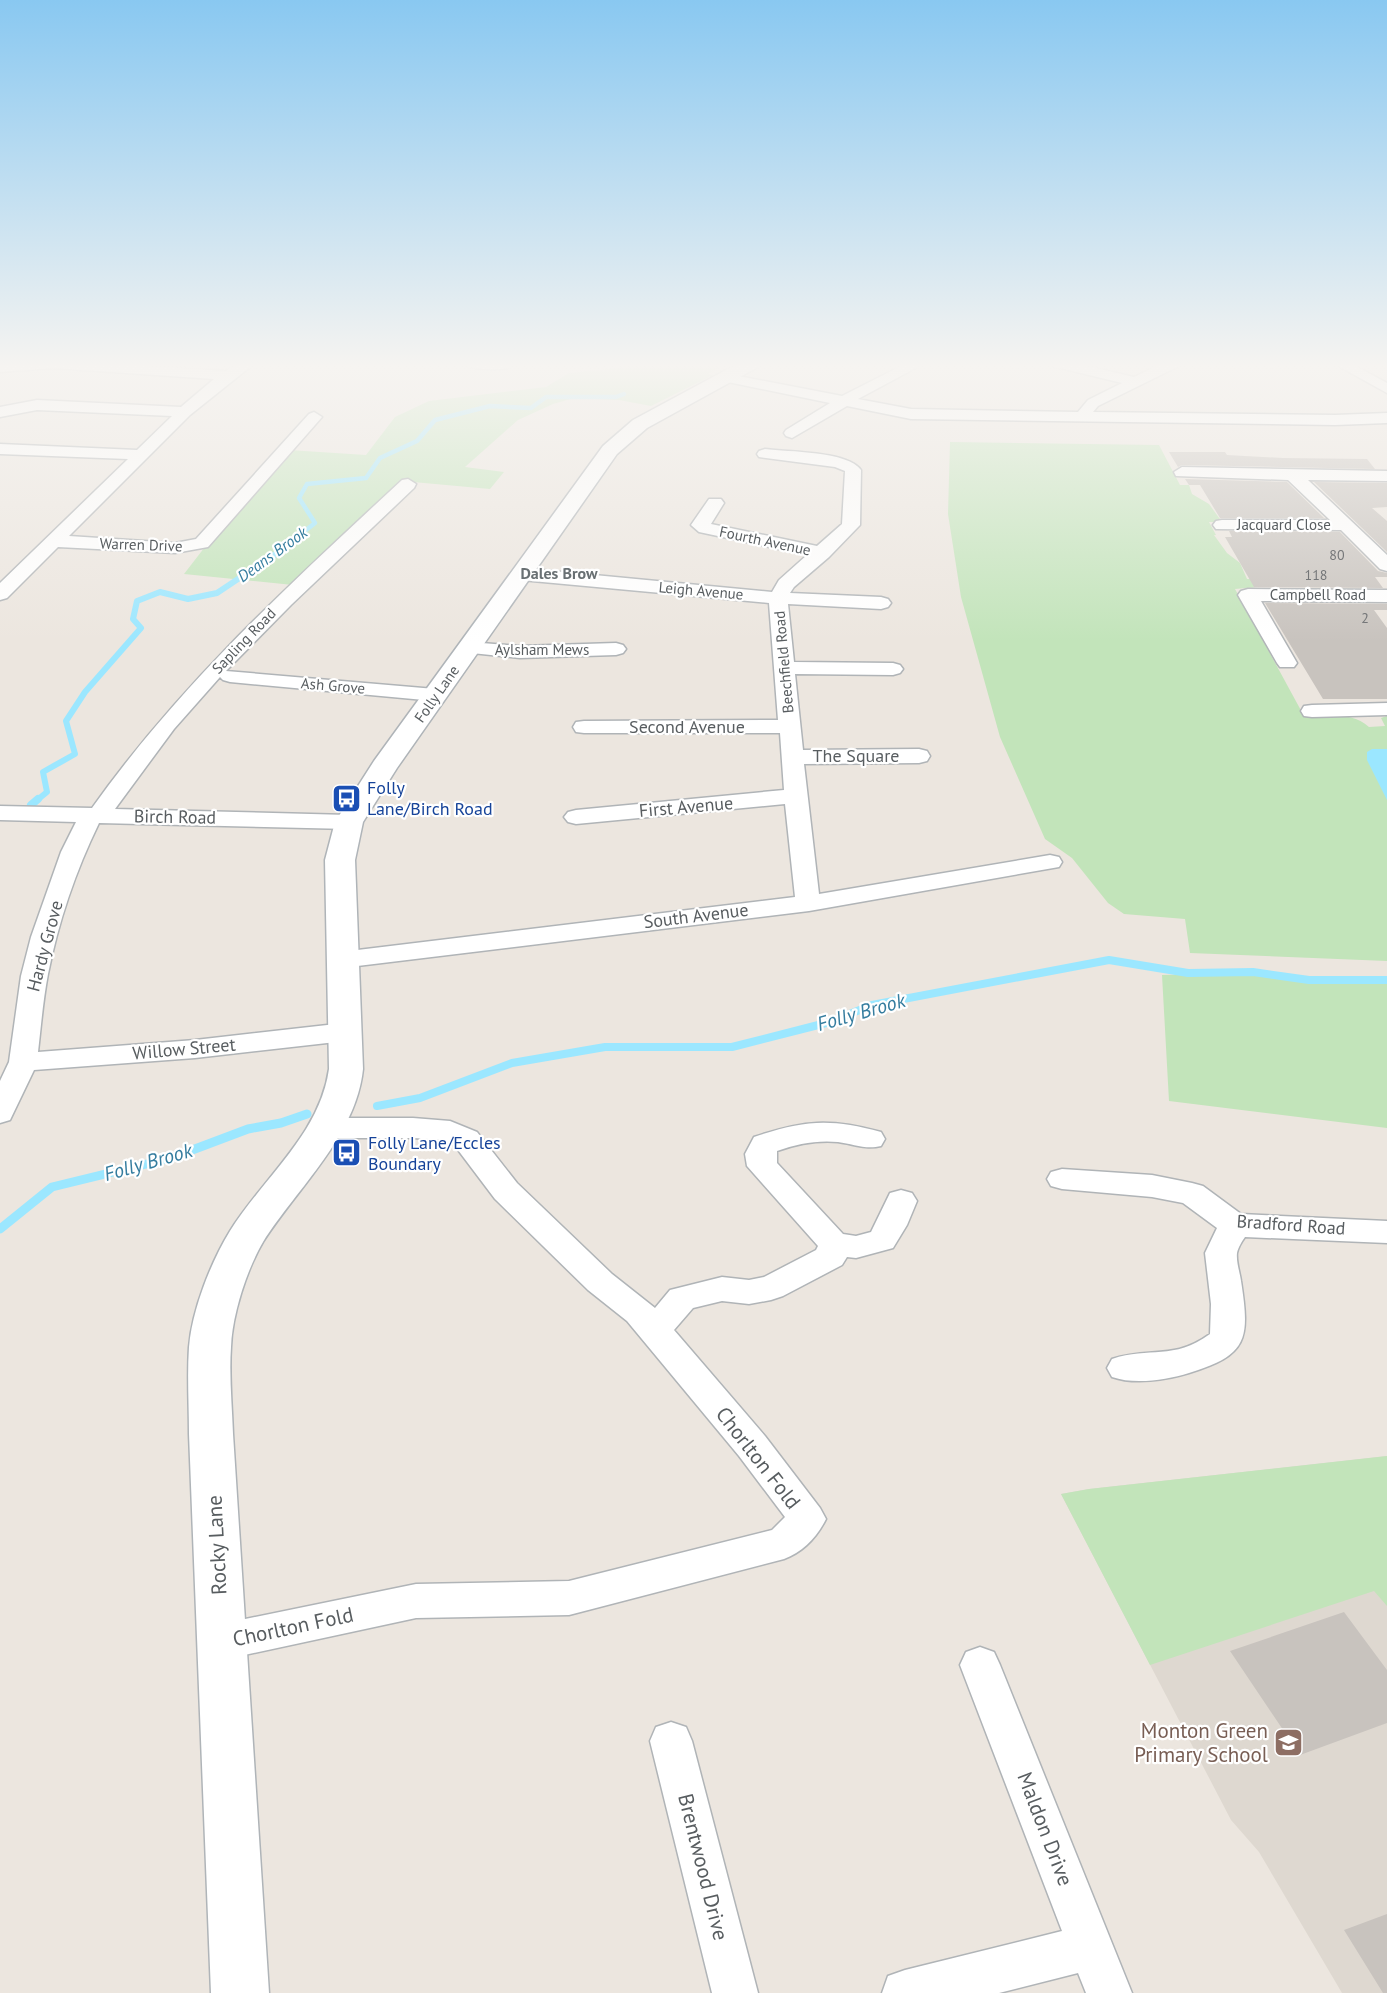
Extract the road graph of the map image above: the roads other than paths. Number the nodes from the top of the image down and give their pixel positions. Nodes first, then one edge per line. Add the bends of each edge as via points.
1 (140, 456) edge
2 (279, 456) edge
3 (606, 456) edge
4 (783, 456) edge
5 (1182, 472) dead end
6 (1293, 475) junction
7 (1387, 476) edge
8 (408, 484) dead end
9 (715, 502) dead end
10 (1222, 525) dead end
11 (1345, 525) junction
12 (54, 541) junction
13 (823, 553) junction
14 (1387, 565) edge
15 (0, 570) edge
16 (22, 571) junction
17 (521, 574) junction
18 (0, 594) edge
19 (1387, 596) edge
20 (778, 598) junction
21 (881, 603) dead end
22 (469, 648) junction
23 (616, 653) dead end
24 (1287, 663) dead end
25 (783, 668) junction
26 (893, 669) dead end
27 (230, 676) dead end
28 (435, 695) junction
29 (1312, 711) dead end
30 (1375, 714) edge
31 (789, 726) junction
32 (584, 728) dead end
33 (919, 756) dead end
34 (793, 757) junction
35 (797, 796) junction
36 (0, 813) edge
37 (95, 815) junction
38 (576, 817) dead end
39 (349, 822) junction
40 (1050, 862) dead end
41 (809, 903) junction
42 (341, 960) junction
43 (345, 1032) junction
44 (23, 1062) junction
45 (0, 1113) edge
46 (326, 1128) junction
47 (870, 1138) dead end
48 (1062, 1179) dead end
49 (901, 1201) dead end
50 (1234, 1225) junction
51 (1387, 1232) edge
52 (834, 1244) junction
53 (654, 1330) junction
54 (1124, 1368) dead end
55 (221, 1642) junction
56 (980, 1665) dead end
57 (671, 1741) dead end
58 (1091, 1947) junction
59 (240, 1993) edge
60 (735, 1993) edge
61 (905, 1993) edge
62 (1109, 1993) edge

1 - 12 street
2 - 12 street, Warren Drive via 202,543 175,548
3 - 17 main road, Folly Lane
4 - 13 street, Beechfield Road via 838,462 852,468 851,525
5 - 6 street via 1205,467
6 - 7 street
6 - 11 street
8 - 37 street, Sapling Road via 258,624
9 - 13 street, Fourth Avenue via 700,525 705,528
10 - 11 street, Jacquard Close via 1248,521
11 - 14 street
12 - 16 street
13 - 20 street, Beechfield Road via 786,584
15 - 16 street
16 - 18 street
17 - 20 street, Leigh Avenue
17 - 22 main road, Folly Lane
19 - 24 street, Campbell Road via 1318,602 1275,590 1248,595
20 - 21 street, Leigh Avenue
20 - 25 street, Beechfield Road
22 - 23 street, Aylsham Mews
22 - 28 main road, Folly Lane
25 - 26 street
25 - 31 street, Beechfield Road
27 - 28 street, Ash Grove
28 - 39 main road, Folly Lane
29 - 30 street
31 - 32 street, Second Avenue
31 - 34 street, Beechfield Road
33 - 34 street, The Square
34 - 35 street, Beechfield Road
35 - 38 street, First Avenue
35 - 41 street, Beechfield Road
36 - 37 street, Birch Road
37 - 39 street, Birch Road
37 - 44 street, Hardy Grove via 73,852 34,976
39 - 42 main road, Folly Lane via 340,860
40 - 41 street, South Avenue
41 - 42 street, South Avenue
42 - 43 main road, Folly Lane
43 - 44 street, Willow Street via 195,1049
43 - 46 main road, Folly Lane via 344,1086
44 - 45 street, Hardy Grove
46 - 53 street, Chorlton Fold via 413,1128 450,1131 466,1139 506,1191
46 - 55 main road, Rocky Lane via 245,1239 225,1282 215,1317 208,1373
47 - 52 street via 817,1130 765,1144 760,1154 762,1166
48 - 50 street, Bradford Road via 1152,1186 1192,1194
49 - 52 street via 882,1240 856,1247
50 - 51 street, Bradford Road
50 - 54 street via 1221,1253 1228,1304 1227,1339 1206,1355 1173,1365
52 - 53 street via 831,1257 771,1288 749,1292 722,1289 682,1299
53 - 55 street, Chorlton Fold via 752,1446 807,1519 784,1543 569,1598 416,1601
55 - 59 main road, Rocky Lane
56 - 58 street, Maldon Drive
57 - 60 street, Brentwood Drive
58 - 61 street
58 - 62 street, Maldon Drive

